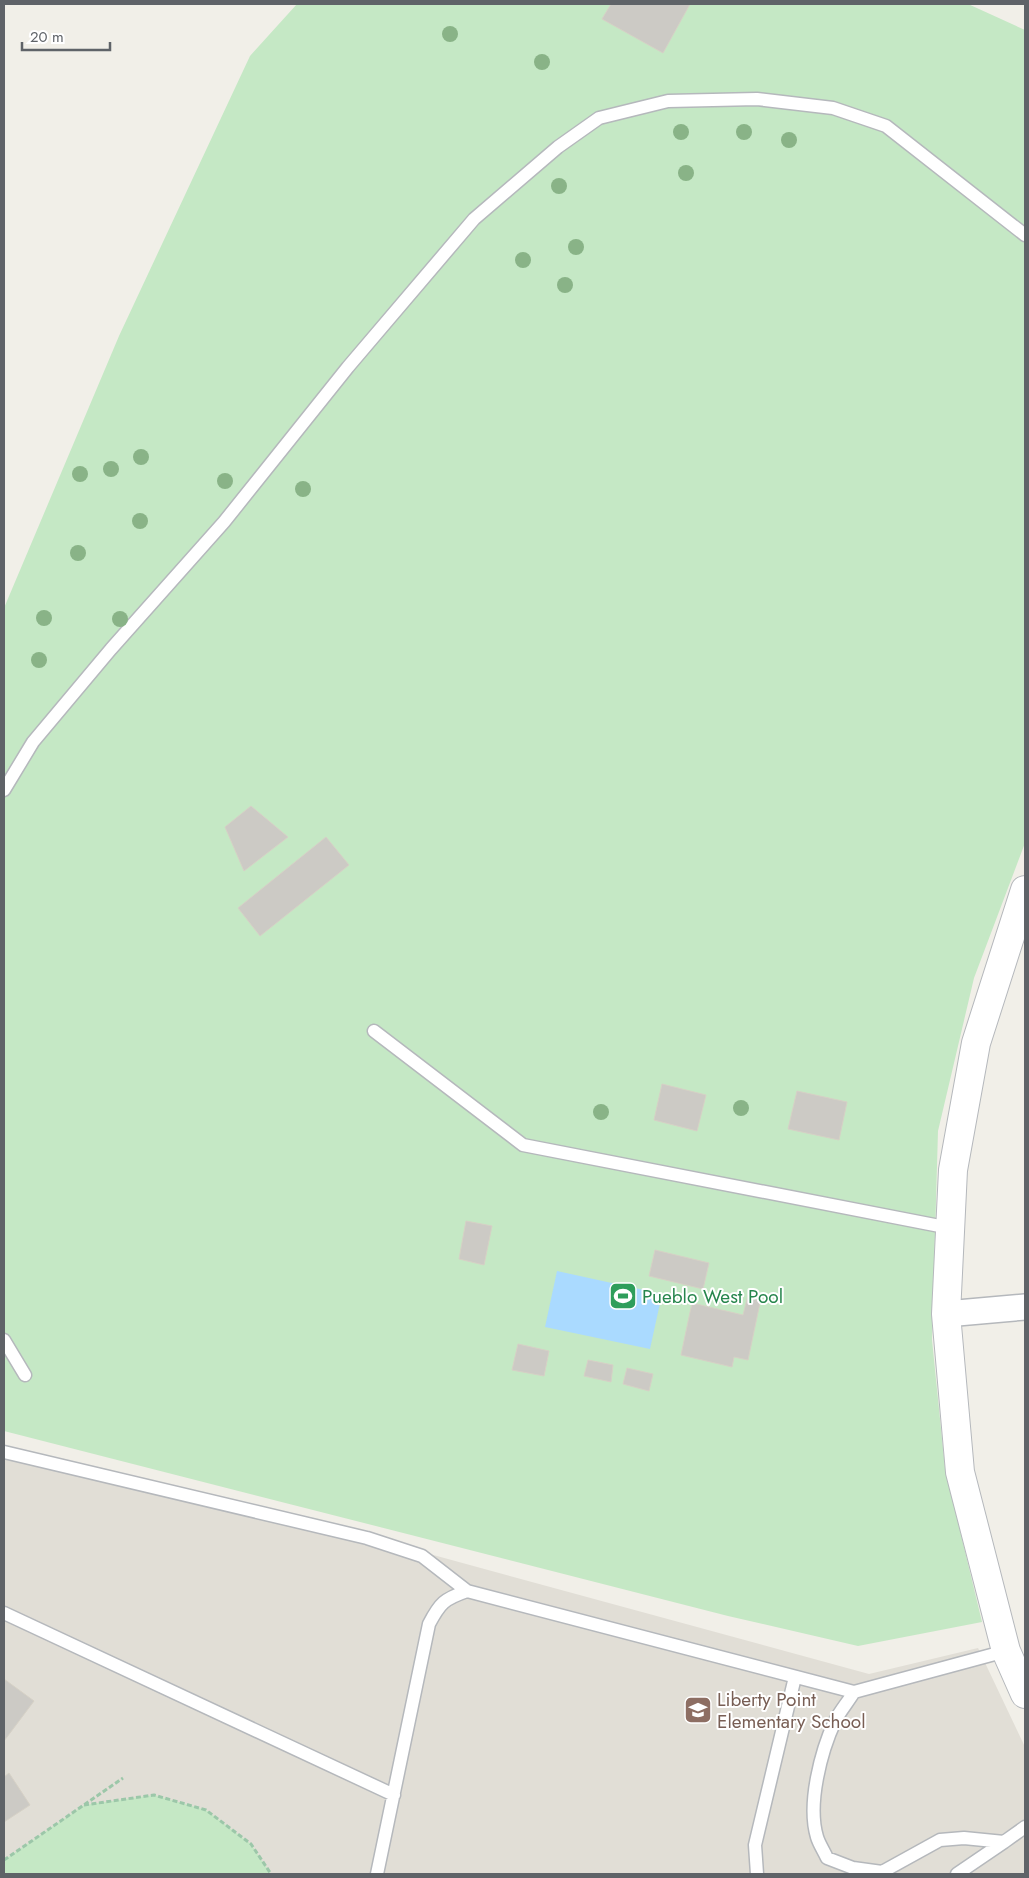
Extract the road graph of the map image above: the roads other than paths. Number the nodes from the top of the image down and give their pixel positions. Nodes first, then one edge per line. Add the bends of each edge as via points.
1 (1025, 235) edge
2 (4, 790) edge
3 (1025, 890) edge
4 (374, 1031) dead end
5 (950, 1228) junction
6 (1025, 1308) edge
7 (946, 1314) junction
8 (4, 1340) edge
9 (24, 1375) dead end
10 (4, 1452) edge
11 (467, 1591) junction
12 (4, 1613) edge
13 (1006, 1650) junction
14 (795, 1677) junction
15 (854, 1692) junction
16 (1025, 1694) edge
17 (394, 1796) junction
18 (1025, 1827) edge
19 (1004, 1842) junction
20 (377, 1874) edge
21 (757, 1874) edge
22 (957, 1874) edge

1 - 2 lane via 886,126 833,108 757,99 668,100 599,118 558,146 474,219 348,367 224,522 33,742
3 - 5 street via 976,1043 953,1170
4 - 5 lane via 523,1145
5 - 7 street
6 - 7 street
7 - 13 street via 960,1472
8 - 9 lane
10 - 11 lane via 366,1538 422,1556
11 - 14 lane
11 - 17 lane via 439,1604 428,1624
12 - 17 lane
13 - 15 lane
13 - 16 street
14 - 15 lane
14 - 21 lane via 755,1845
15 - 19 lane via 836,1720 817,1781 814,1813 817,1836 827,1858 853,1868 882,1872 940,1840 964,1838
17 - 20 lane
18 - 19 lane
19 - 22 lane

